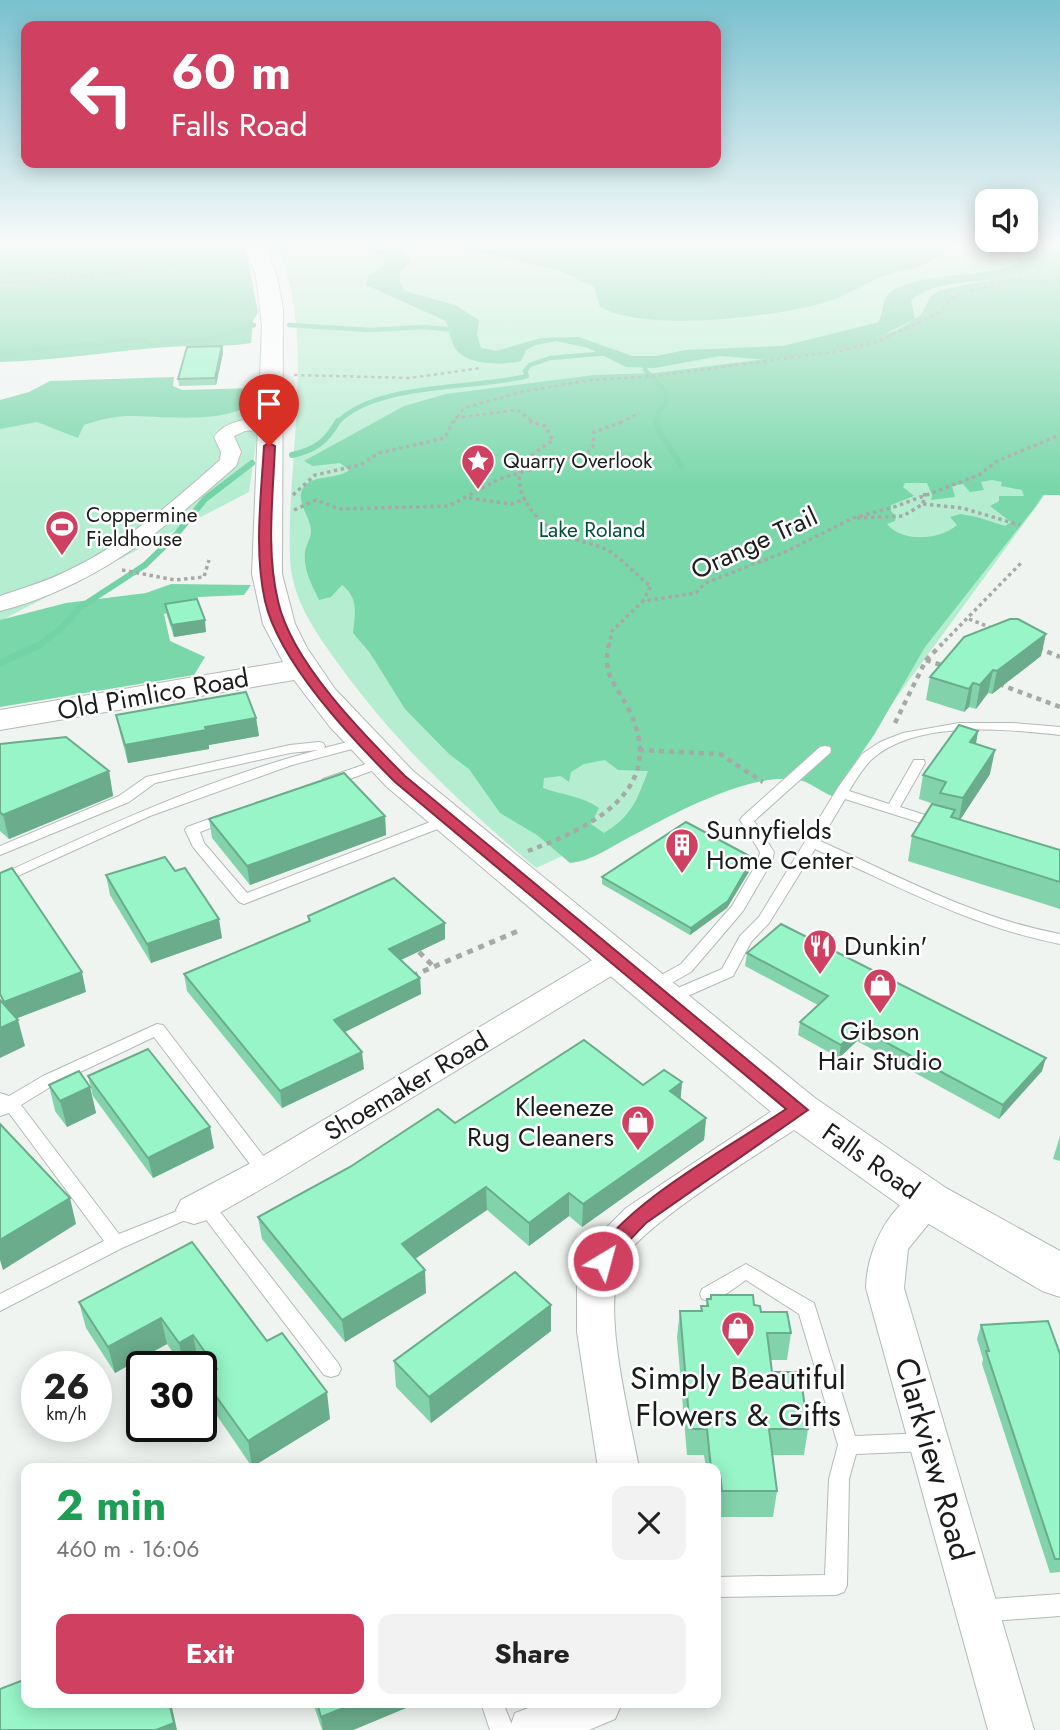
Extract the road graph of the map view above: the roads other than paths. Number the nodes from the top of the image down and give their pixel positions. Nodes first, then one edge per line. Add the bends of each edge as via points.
1 (270, 327) edge
2 (270, 424) junction
3 (0, 604) edge
4 (305, 668) junction
5 (0, 720) edge
6 (1060, 731) edge
7 (825, 750) dead end
8 (373, 752) junction
9 (919, 764) dead end
10 (319, 785) edge
11 (844, 794) junction
12 (892, 810) junction
13 (243, 812) edge
14 (448, 820) junction
15 (959, 829) edge
16 (813, 843) junction
17 (0, 851) edge
18 (0, 880) edge
19 (1060, 939) edge
20 (615, 960) junction
21 (658, 994) junction
22 (4, 1105) edge
23 (799, 1110) junction
24 (265, 1171) junction
25 (929, 1201) junction
26 (199, 1207) junction
27 (116, 1243) junction
28 (1060, 1276) edge
29 (709, 1294) edge
30 (0, 1303) edge
31 (331, 1370) dead end
32 (929, 1442) junction
33 (848, 1445) junction
34 (617, 1463) edge
35 (721, 1587) edge
36 (1060, 1605) edge
37 (978, 1611) junction
38 (494, 1708) edge
39 (587, 1708) edge
40 (502, 1730) edge
41 (533, 1730) edge
42 (1011, 1730) edge

1 - 2 main road, Falls Road
2 - 3 street via 227,432 223,437 231,452 229,462 176,509 101,561 80,574
2 - 4 main road, Falls Road via 278,513 265,558 271,602
4 - 5 main road, Old Pimlico Road
4 - 8 main road, Falls Road
6 - 11 lane via 952,729 913,734 865,759
7 - 21 lane via 747,820 767,852 765,861 738,908
8 - 10 lane
8 - 14 main road, Falls Road
8 - 17 lane via 290,749 151,780 124,799
8 - 18 lane via 287,762 145,813
9 - 12 lane
11 - 12 lane
11 - 16 lane
12 - 15 lane
13 - 14 lane via 192,830 198,844 244,900
14 - 20 main road, Falls Road
16 - 19 lane via 993,922
16 - 21 lane via 770,923 746,939 728,972
20 - 21 main road, Falls Road
20 - 24 street, Shoemaker Road
21 - 23 main road, Falls Road
22 - 24 lane via 157,1029
22 - 27 lane
23 - 25 main road, Falls Road
23 - 34 street via 639,1218 603,1261 596,1287 596,1332
24 - 26 street, Shoemaker Road
25 - 28 main road, Falls Road
25 - 32 street, Clarkview Road via 889,1246 884,1270 889,1306
26 - 27 lane
26 - 31 lane
27 - 30 lane
29 - 33 lane via 746,1271 807,1309
32 - 33 lane
32 - 37 street, Clarkview Road
33 - 35 lane via 839,1479 836,1585
36 - 37 lane
37 - 42 street, Clarkview Road
38 - 40 lane
39 - 41 street

